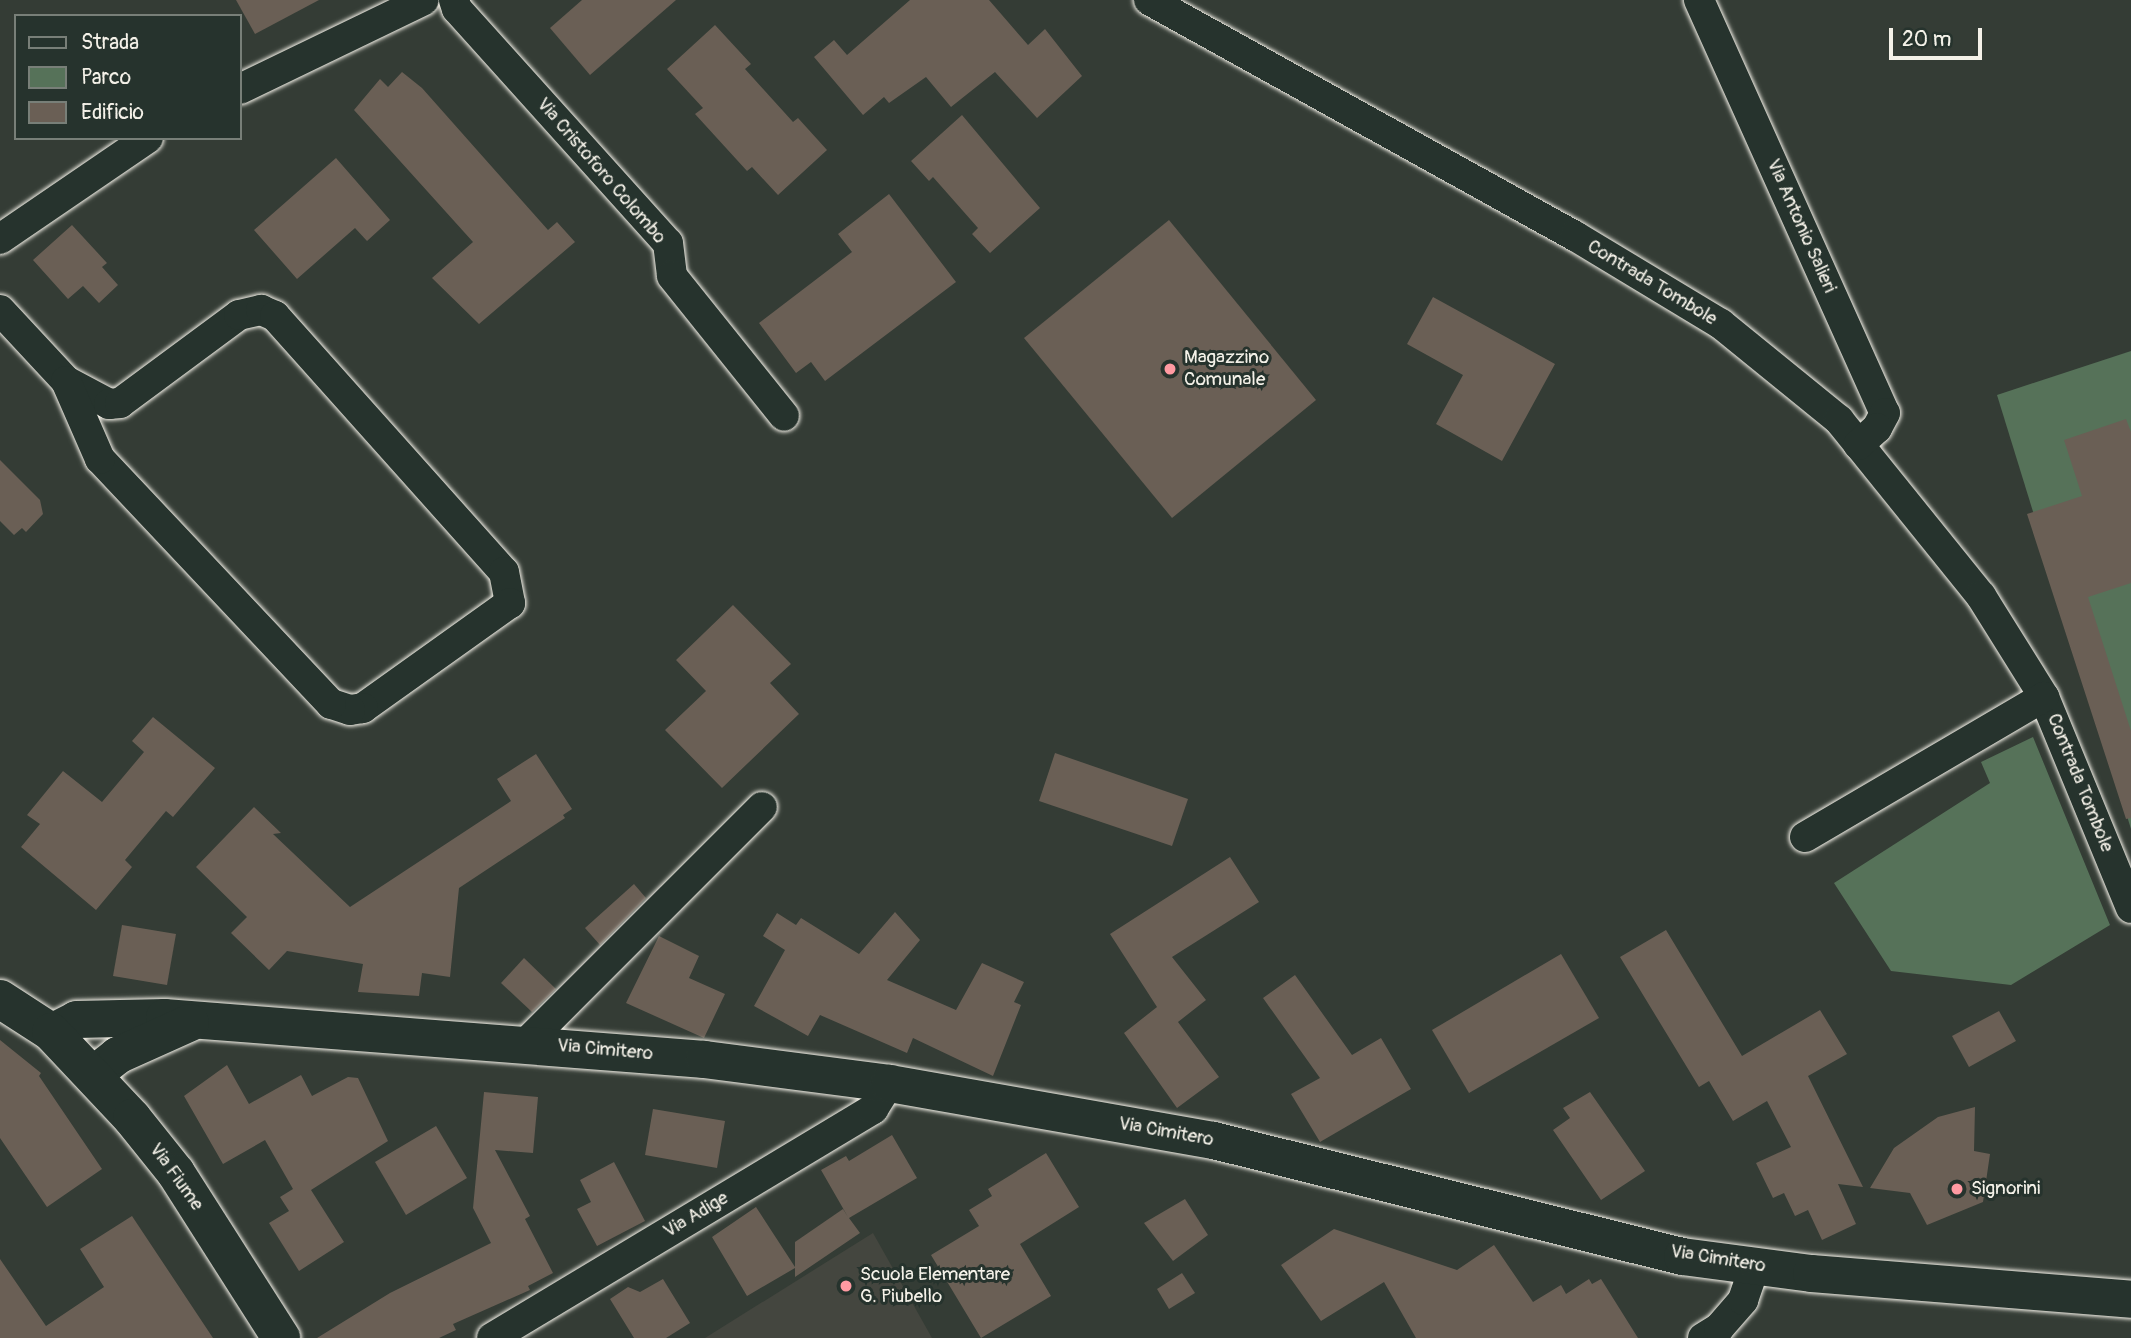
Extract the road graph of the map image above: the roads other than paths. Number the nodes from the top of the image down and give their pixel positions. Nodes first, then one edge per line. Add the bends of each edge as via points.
1 (424, 0) edge
2 (454, 0) edge
3 (1149, 0) edge
4 (1699, 0) edge
5 (242, 88) edge
6 (145, 140) edge
7 (0, 239) edge
8 (0, 310) edge
9 (66, 381) junction
10 (120, 403) junction
11 (784, 416) dead end
12 (90, 442) junction
13 (1858, 445) junction
14 (2044, 697) junction
15 (762, 807) dead end
16 (1805, 838) dead end
17 (2131, 908) edge
18 (0, 999) edge
19 (191, 1022) junction
20 (51, 1032) junction
21 (525, 1044) junction
22 (93, 1074) junction
23 (889, 1083) junction
24 (1755, 1265) junction
25 (2131, 1299) edge
26 (281, 1338) edge
27 (492, 1338) edge
28 (1703, 1338) edge

1 - 5 street
2 - 11 street, Via Cristoforo Colombo via 457,9 668,243 672,276
3 - 13 street, Contrada Tombole via 1575,236 1721,324 1839,420
4 - 13 street, Via Antonio Salieri via 1885,413 1877,428
6 - 7 street
8 - 9 street
9 - 10 street via 89,397
9 - 12 street
10 - 12 street via 98,425
10 - 12 street via 239,315 261,310 275,316 504,572 510,603 363,708 350,710 331,704 100,459
13 - 14 street, Contrada Tombole via 1981,596
14 - 16 street, Contrada Tombole
14 - 17 street, Contrada Tombole
15 - 21 street
18 - 20 main road, Via Fiume
19 - 20 street, Via Cimitero via 76,1018
19 - 21 street, Via Cimitero
19 - 22 street, Via Cimitero via 117,1055
20 - 22 main road, Via Fiume
21 - 23 street, Via Cimitero via 704,1059
22 - 26 main road, Via Fiume via 176,1173
23 - 24 street, Via Cimitero via 1213,1140 1682,1256
23 - 27 street, Via Adige via 873,1109
24 - 25 street, Via Cimitero
24 - 28 street via 1743,1300 1719,1328

